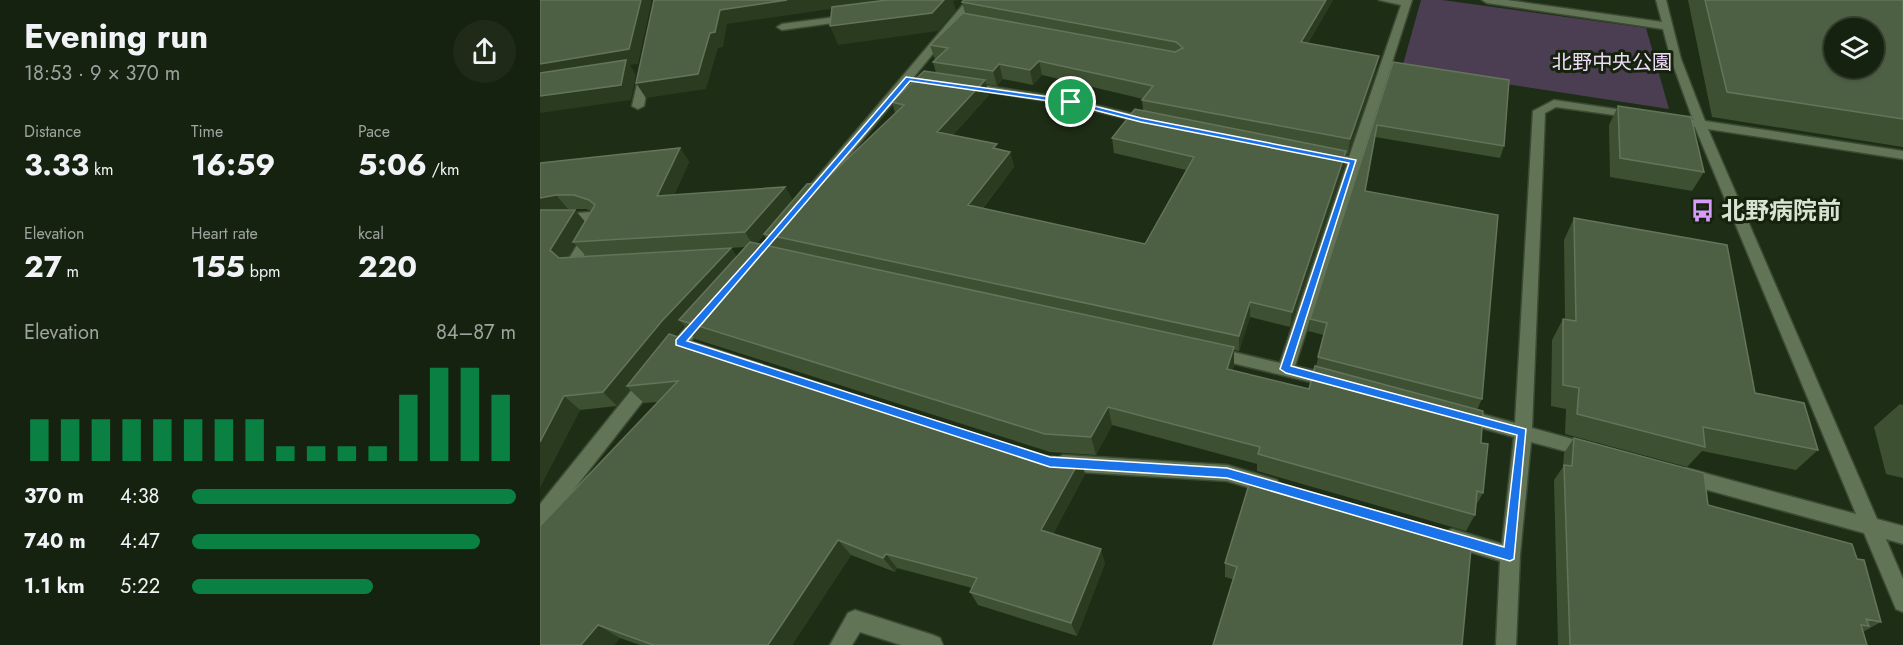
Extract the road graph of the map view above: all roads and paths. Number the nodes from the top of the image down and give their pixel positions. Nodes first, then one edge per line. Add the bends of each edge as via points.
1 (1384, 0) edge
2 (1487, 0) edge
3 (1661, 0) edge
4 (971, 1) edge
5 (1407, 2) edge
6 (950, 4) dead end
7 (860, 17) edge
8 (1666, 26) junction
9 (782, 27) dead end
10 (642, 64) edge
11 (961, 85) edge
12 (638, 106) dead end
13 (1163, 124) edge
14 (1700, 124) junction
15 (1312, 153) edge
16 (1903, 156) edge
17 (1354, 162) junction
18 (797, 210) edge
19 (550, 219) edge
20 (595, 263) edge
21 (712, 307) edge
22 (680, 342) junction
23 (702, 350) edge
24 (1204, 351) edge
25 (1286, 369) junction
26 (1342, 384) edge
27 (1444, 411) edge
28 (1522, 432) junction
29 (1601, 453) edge
30 (1050, 462) edge
31 (1669, 472) edge
32 (1284, 489) edge
33 (540, 518) edge
34 (1871, 526) junction
35 (1431, 532) edge
36 (1903, 535) edge
37 (1510, 555) junction
38 (1903, 602) edge
39 (840, 645) edge
40 (933, 645) edge
41 (1506, 645) edge

1 - 5 street
2 - 8 street
3 - 8 street
4 - 6 street
4 - 18 street via 962,21
5 - 17 street
7 - 9 street
8 - 14 street
10 - 12 street
11 - 13 street via 1071,102
14 - 16 street
14 - 28 street via 1554,103 1539,111
14 - 34 street
15 - 17 street
17 - 25 street
19 - 20 street via 592,216 598,221 572,265
21 - 22 street
22 - 23 street
22 - 33 street
24 - 25 street
25 - 26 street
27 - 28 street
28 - 29 street
28 - 37 street
30 - 32 street via 1227,473
31 - 34 street
34 - 36 street
34 - 38 street
35 - 37 street
37 - 41 street
39 - 40 street via 855,620

